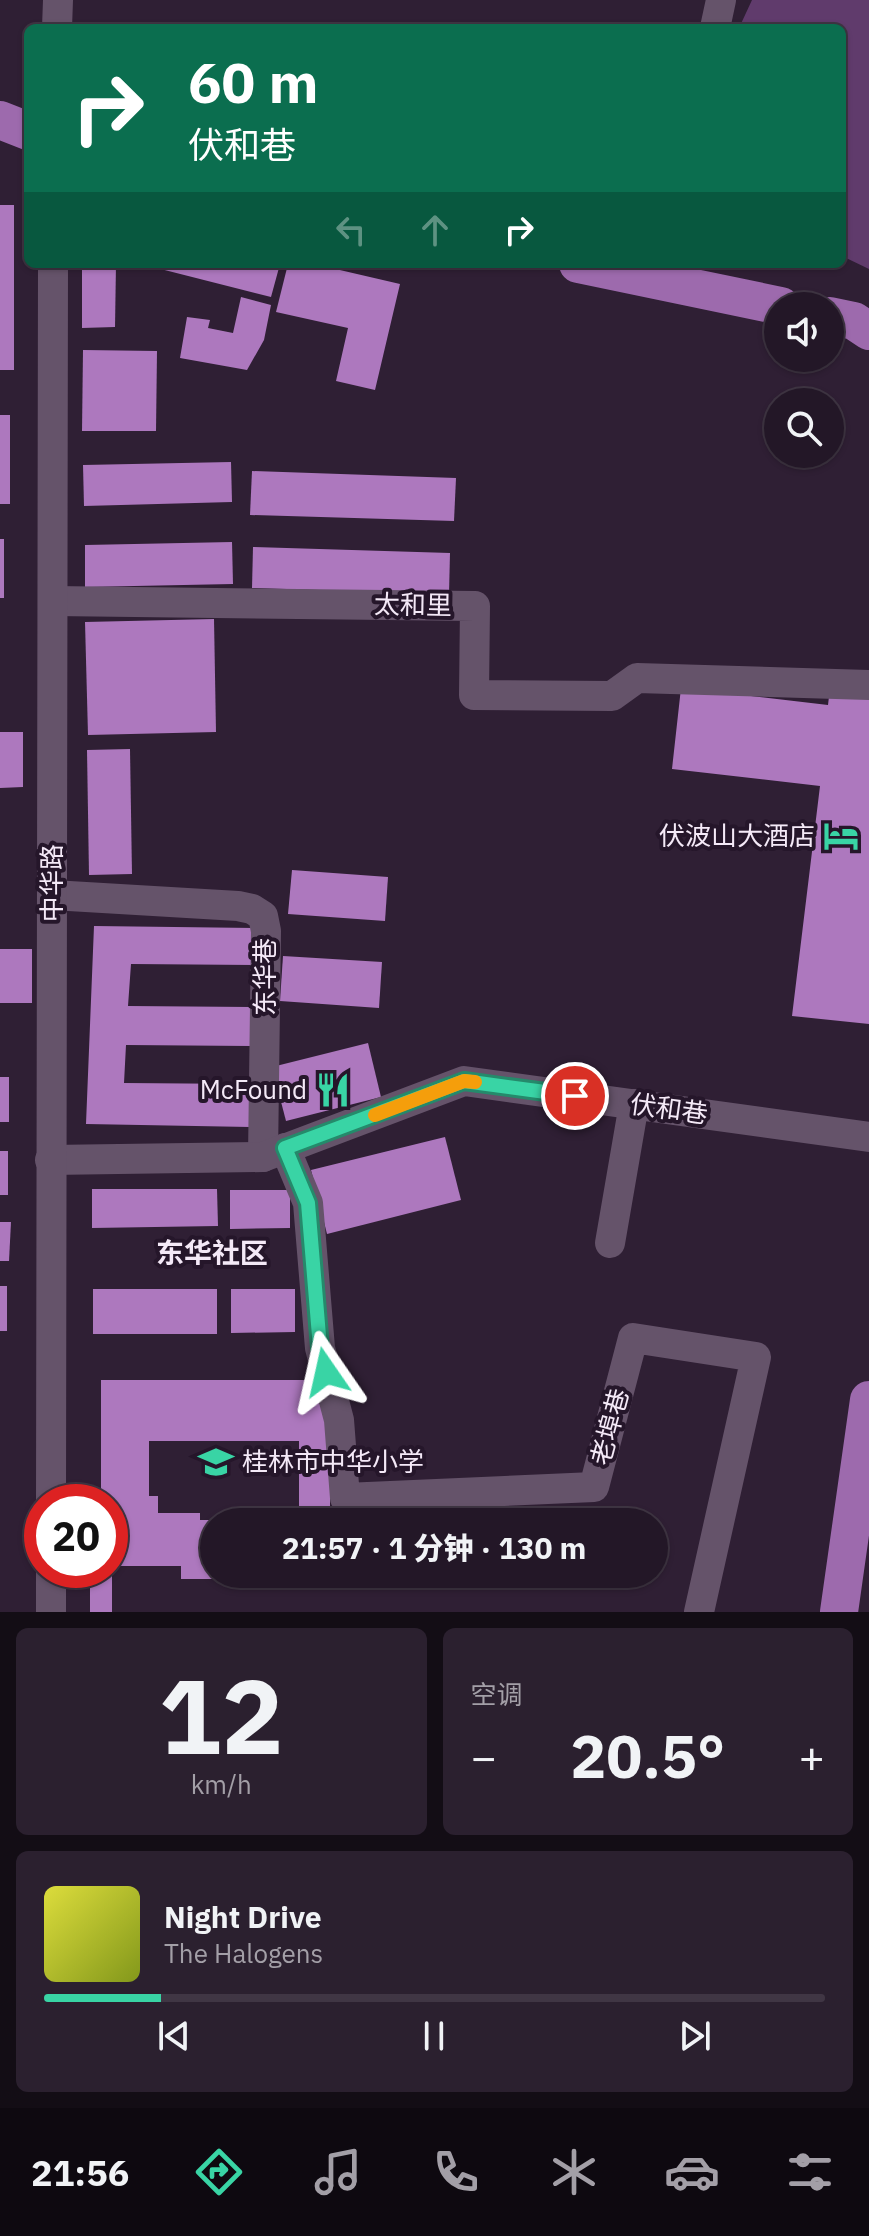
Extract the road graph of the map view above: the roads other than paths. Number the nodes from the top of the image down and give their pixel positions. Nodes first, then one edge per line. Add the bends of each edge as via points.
1 (58, 0) edge
2 (721, 0) edge
3 (57, 24) edge
4 (716, 24) edge
5 (0, 120) edge
6 (24, 129) edge
7 (53, 268) edge
8 (617, 268) edge
9 (666, 273) edge
10 (764, 301) edge
11 (844, 319) edge
12 (869, 331) edge
13 (53, 601) junction
14 (869, 685) edge
15 (52, 895) junction
16 (634, 1104) junction
17 (869, 1137) edge
18 (274, 1152) junction
19 (50, 1160) junction
20 (610, 1243) dead end
21 (869, 1400) edge
22 (51, 1484) edge
23 (51, 1588) edge
24 (51, 1612) edge
25 (699, 1612) edge
26 (839, 1612) edge

1 - 3 street
2 - 4 street
5 - 6 main road
7 - 13 street, 中华路
8 - 9 main road
9 - 10 main road
11 - 12 main road
13 - 14 street, 太和里 via 475,606 474,695 612,696 637,678
13 - 15 street, 中华路
15 - 18 street, 东华巷 via 238,906 263,916
15 - 19 street, 中华路
16 - 17 street, 伏和巷
16 - 18 street, 伏和巷 via 464,1081
16 - 20 street
18 - 19 street, 伏和巷
18 - 25 street, 老埠巷 via 308,1203 320,1348 339,1420 345,1498 594,1487 633,1338 756,1357
19 - 22 street, 中华路
21 - 26 main road
23 - 24 street

